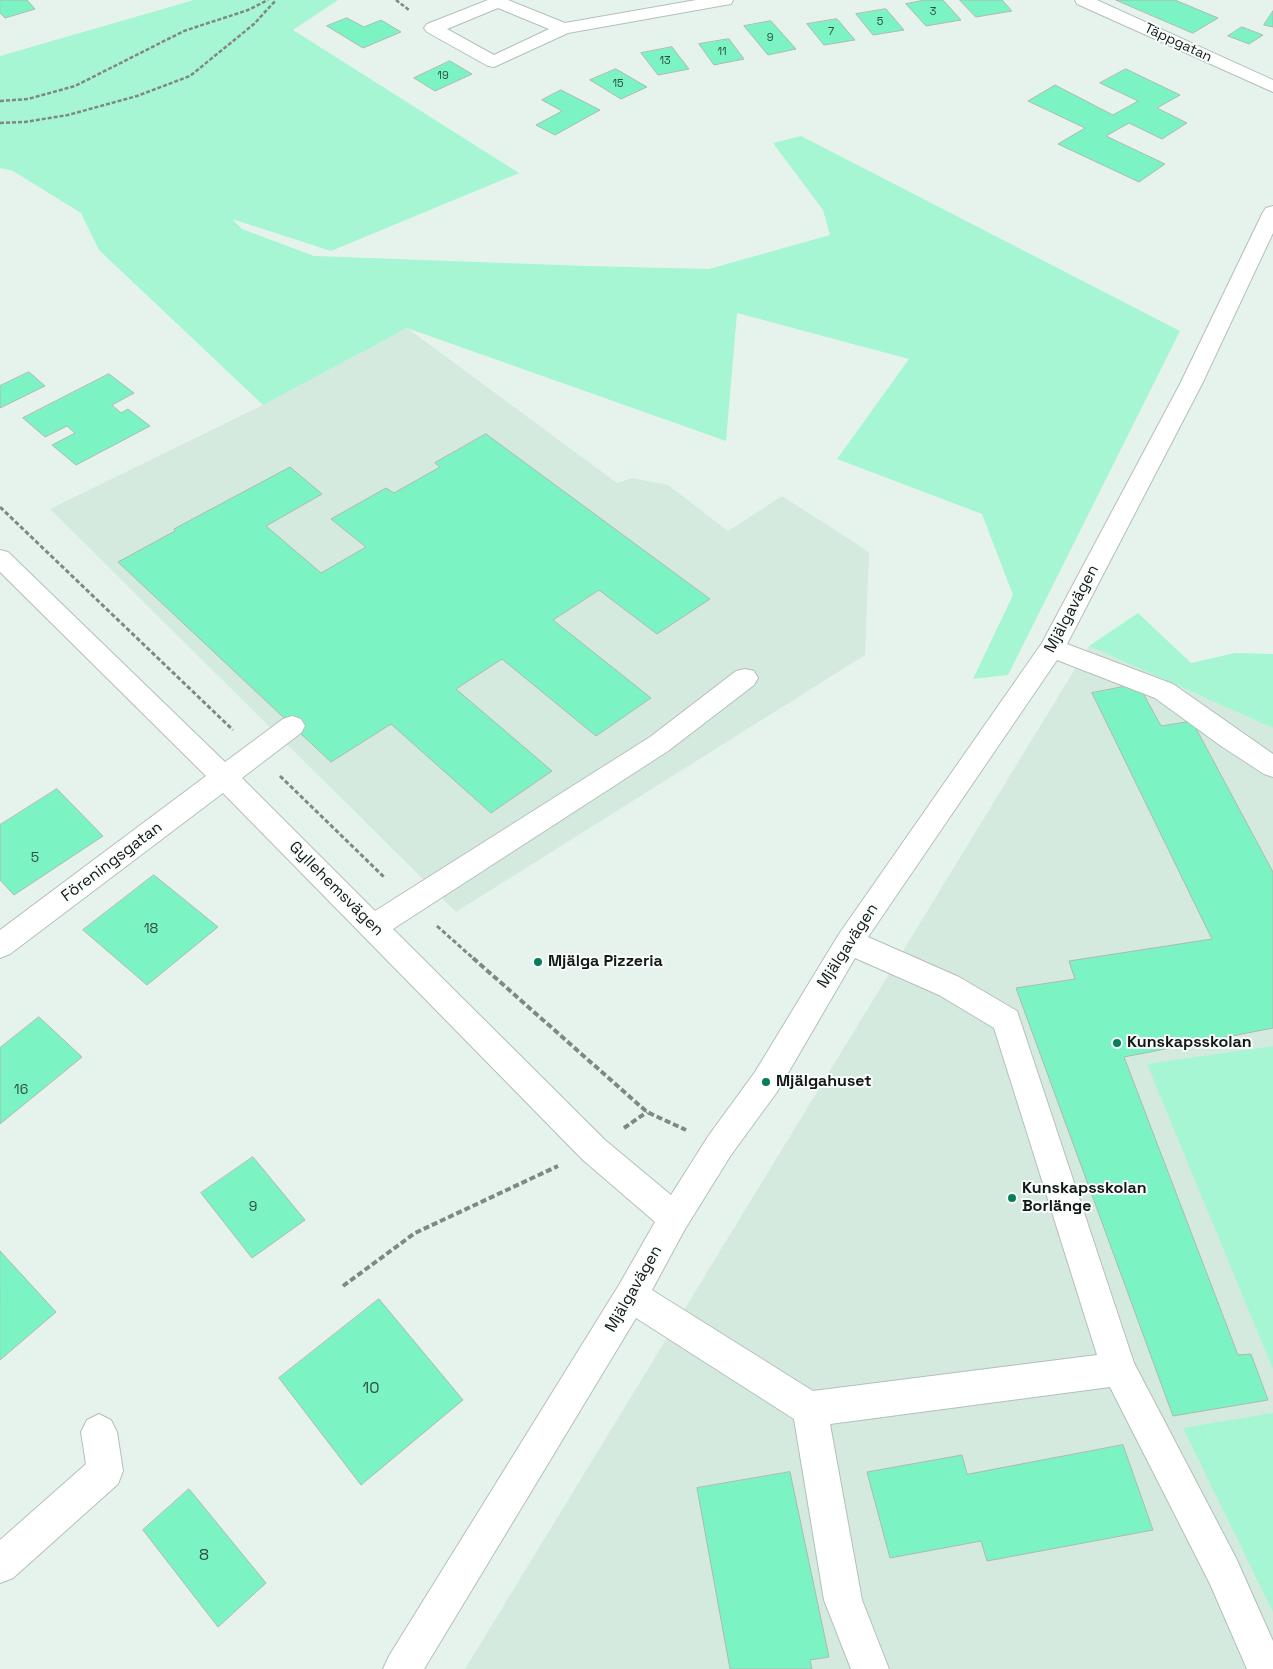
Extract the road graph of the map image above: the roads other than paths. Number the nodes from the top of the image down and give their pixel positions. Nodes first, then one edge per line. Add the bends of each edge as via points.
1 (725, 0) edge
2 (1083, 0) edge
3 (563, 29) junction
4 (1273, 87) edge
5 (1273, 212) edge
6 (0, 558) edge
7 (1052, 648) junction
8 (745, 678) dead end
9 (292, 726) dead end
10 (1273, 767) edge
11 (224, 777) junction
12 (374, 926) junction
13 (849, 942) junction
14 (0, 946) edge
15 (674, 1218) junction
16 (631, 1296) junction
17 (1119, 1369) junction
18 (810, 1409) junction
19 (99, 1432) dead end
20 (0, 1565) edge
21 (402, 1669) edge
22 (870, 1669) edge
23 (1266, 1669) edge

1 - 3 street
2 - 4 street, Täppgatan
3 - 3 street via 498,2 433,28 494,62
5 - 7 street, Mjälgavägen via 1190,384
6 - 11 street, Gyllehemsvägen
7 - 10 street via 1164,691
7 - 13 street, Mjälgavägen
8 - 12 street via 659,744
9 - 11 street, Föreningsgatan
11 - 12 street, Gyllehemsvägen
11 - 14 street, Föreningsgatan
12 - 15 street, Gyllehemsvägen via 594,1150
13 - 15 street, Mjälgavägen via 766,1082 720,1145
13 - 17 street via 949,986 1006,1020
15 - 16 street, Mjälgavägen
16 - 18 street
16 - 21 street, Mjälgavägen
17 - 18 street
17 - 23 street via 1223,1571
18 - 22 street via 843,1600
19 - 20 street via 105,1471

